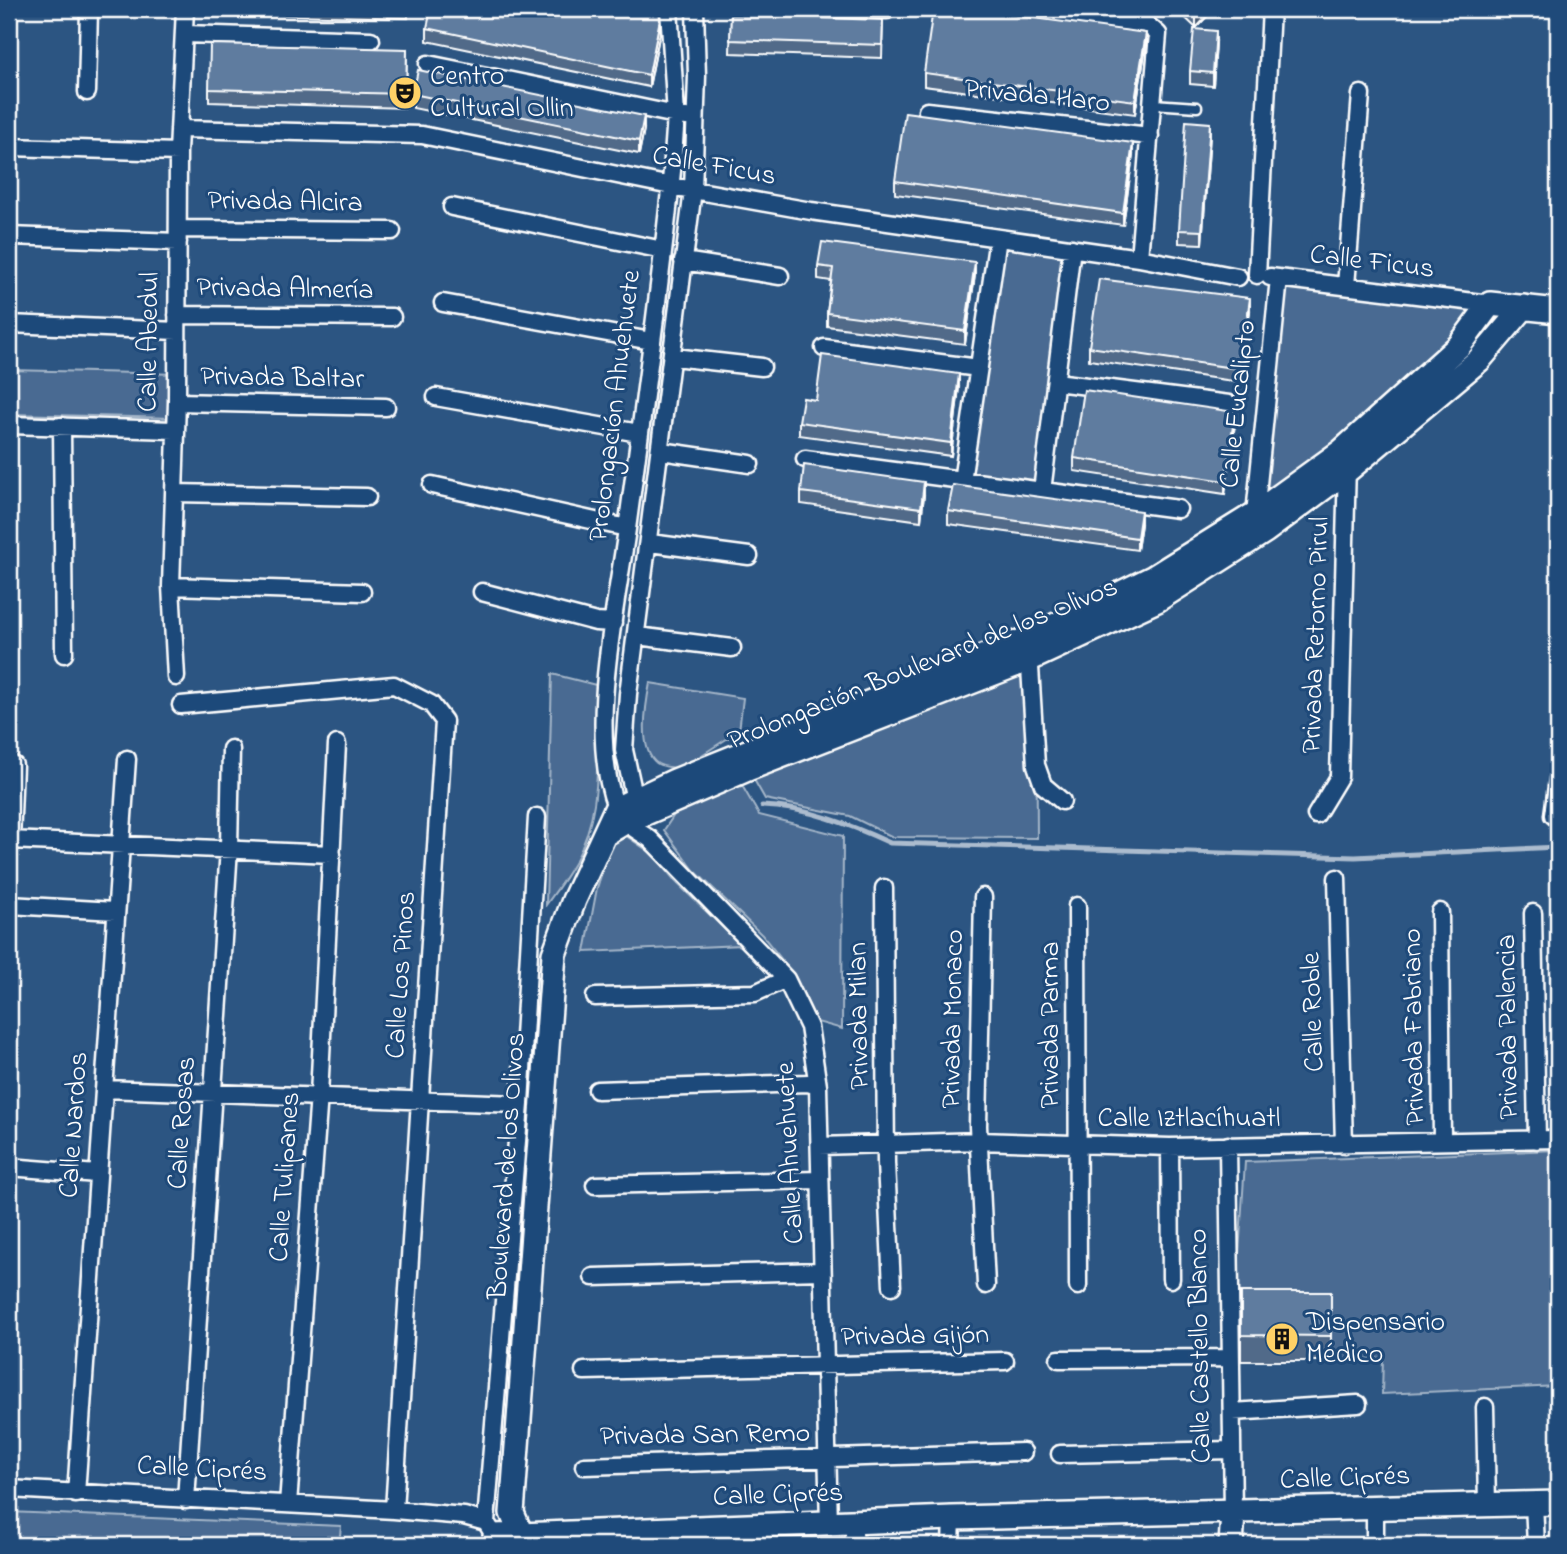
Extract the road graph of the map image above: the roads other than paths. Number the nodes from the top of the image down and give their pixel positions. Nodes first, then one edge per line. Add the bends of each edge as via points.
1 (89, 9) edge
2 (185, 9) edge
3 (669, 9) edge
4 (695, 9) edge
5 (836, 9) edge
6 (1017, 9) edge
7 (1129, 9) edge
8 (1270, 9) edge
9 (887, 10) edge
10 (1146, 24) junction
11 (184, 34) junction
12 (370, 40) dead end
13 (428, 64) dead end
14 (87, 92) dead end
15 (1361, 94) dead end
16 (1153, 97) junction
17 (1197, 107) dead end
18 (927, 111) dead end
19 (676, 115) junction
20 (696, 119) junction
21 (179, 129) junction
22 (1146, 135) junction
23 (9, 146) edge
24 (178, 152) junction
25 (671, 186) junction
26 (693, 190) junction
27 (453, 207) dead end
28 (392, 231) dead end
29 (178, 235) junction
30 (9, 236) edge
31 (998, 238) junction
32 (1072, 248) junction
33 (663, 250) junction
34 (1139, 258) junction
35 (683, 261) junction
36 (1247, 275) junction
37 (780, 276) dead end
38 (1279, 278) junction
39 (1346, 286) junction
40 (443, 303) dead end
41 (1490, 303) junction
42 (1524, 307) junction
43 (1558, 311) edge
44 (392, 317) dead end
45 (177, 323) junction
46 (9, 324) edge
47 (651, 341) junction
48 (824, 348) dead end
49 (674, 358) junction
50 (762, 367) dead end
51 (971, 367) junction
52 (1056, 382) junction
53 (436, 397) dead end
54 (177, 402) junction
55 (1229, 404) dead end
56 (386, 407) dead end
57 (9, 425) edge
58 (62, 426) junction
59 (174, 430) junction
60 (639, 433) junction
61 (661, 451) junction
62 (805, 459) dead end
63 (1345, 460) junction
64 (750, 464) dead end
65 (962, 481) junction
66 (432, 485) dead end
67 (1042, 491) junction
68 (174, 493) junction
69 (367, 497) dead end
70 (1178, 509) dead end
71 (1260, 523) junction
72 (627, 528) junction
73 (650, 543) junction
74 (749, 556) dead end
75 (171, 586) junction
76 (362, 592) dead end
77 (482, 592) dead end
78 (613, 623) junction
79 (637, 636) junction
80 (732, 648) dead end
81 (1029, 649) junction
82 (64, 654) dead end
83 (176, 677) dead end
84 (181, 705) dead end
85 (337, 744) dead end
86 (231, 748) dead end
87 (127, 759) dead end
88 (14, 765) dead end
89 (1558, 779) edge
90 (1062, 801) dead end
91 (628, 811) junction
92 (1316, 815) dead end
93 (537, 817) dead end
94 (1556, 819) edge
95 (10, 840) edge
96 (122, 845) junction
97 (229, 848) junction
98 (332, 854) junction
99 (1337, 878) dead end
100 (884, 888) dead end
101 (983, 897) dead end
102 (9, 905) edge
103 (1077, 906) dead end
104 (115, 911) junction
105 (1440, 912) dead end
106 (1533, 913) dead end
107 (786, 979) junction
108 (595, 997) dead end
109 (818, 1086) junction
110 (104, 1089) junction
111 (597, 1090) dead end
112 (211, 1093) junction
113 (319, 1095) junction
114 (421, 1099) junction
115 (520, 1104) junction
116 (1558, 1139) edge
117 (1537, 1140) junction
118 (979, 1141) junction
119 (1442, 1141) junction
120 (887, 1143) junction
121 (1076, 1145) junction
122 (1228, 1145) junction
123 (1344, 1145) junction
124 (820, 1146) junction
125 (1170, 1147) junction
126 (9, 1167) edge
127 (97, 1174) junction
128 (820, 1180) junction
129 (594, 1185) dead end
130 (822, 1271) junction
131 (593, 1277) dead end
132 (1171, 1279) dead end
133 (986, 1285) dead end
134 (892, 1286) dead end
135 (1078, 1286) dead end
136 (1229, 1358) junction
137 (1059, 1359) dead end
138 (1004, 1361) dead end
139 (826, 1365) junction
140 (584, 1371) dead end
141 (1358, 1404) dead end
142 (1485, 1407) dead end
143 (1232, 1412) junction
144 (1232, 1450) junction
145 (1023, 1452) dead end
146 (1060, 1454) dead end
147 (827, 1460) junction
148 (584, 1466) dead end
149 (9, 1489) edge
150 (76, 1494) junction
151 (186, 1500) junction
152 (1534, 1503) junction
153 (1558, 1503) edge
154 (288, 1504) junction
155 (1487, 1504) junction
156 (1375, 1508) junction
157 (394, 1510) junction
158 (512, 1513) junction
159 (1233, 1513) junction
160 (952, 1518) junction
161 (829, 1524) junction
162 (854, 1534) edge
163 (492, 1535) edge
164 (521, 1540) edge
165 (951, 1545) edge
166 (1231, 1545) edge
167 (1375, 1545) edge
168 (1536, 1545) edge

1 - 14 street
2 - 11 street, Calle Abedul
3 - 19 street, Prolongación Ahuehuete
4 - 20 street, Prolongación Ahuehuete
5 - 9 street
6 - 10 street
7 - 10 street
8 - 36 street
10 - 16 street via 1158,34
11 - 12 street
11 - 21 street, Calle Abedul
13 - 19 street
15 - 39 street
16 - 17 lane
16 - 22 street
18 - 22 street, Privada Haro
19 - 20 street
19 - 25 street, Prolongación Ahuehuete
20 - 26 street, Prolongación Ahuehuete
21 - 24 street, Calle Abedul
21 - 25 street, Calle Ficus via 422,135
22 - 34 street
23 - 24 street
24 - 29 street, Calle Abedul
25 - 26 street, Calle Ficus
25 - 33 street, Prolongación Ahuehuete
26 - 31 street, Calle Ficus
26 - 35 street, Prolongación Ahuehuete
27 - 33 street
28 - 29 street, Privada Alcira
29 - 30 street, Privada Alcira
29 - 45 street, Calle Abedul
31 - 32 street, Calle Ficus
31 - 51 street
32 - 34 street, Calle Ficus
32 - 52 street
33 - 47 street, Prolongación Ahuehuete
34 - 36 street, Calle Ficus
35 - 37 street
35 - 49 street, Prolongación Ahuehuete
36 - 38 street, Calle Ficus
38 - 39 street, Calle Ficus
38 - 71 street, Calle Eucalipto
39 - 41 street, Calle Ficus
40 - 47 street
41 - 42 street
41 - 63 street, Prolongación Boulevard de los Olivos via 1459,345
42 - 43 street
42 - 63 street, Prolongación Boulevard de los Olivos via 1479,360
44 - 45 street, Privada Almería
45 - 46 street, Privada Almería
45 - 54 street, Calle Abedul
47 - 60 street, Prolongación Ahuehuete
48 - 51 street
49 - 50 street
49 - 61 street, Prolongación Ahuehuete
51 - 65 street
52 - 55 street
52 - 67 street
53 - 60 street
54 - 56 street, Privada Baltar
54 - 59 street, Calle Abedul
57 - 58 street
58 - 59 street
58 - 82 street
59 - 68 street, Calle Abedul
60 - 72 street, Prolongación Ahuehuete
61 - 64 street
61 - 73 street, Prolongación Ahuehuete
62 - 65 street
63 - 71 street, Prolongación Boulevard de los Olivos
63 - 92 street, Privada Retorno Pirul via 1339,778
65 - 67 street
66 - 72 street
67 - 70 street
68 - 69 street
68 - 75 street, Calle Abedul
71 - 81 street, Prolongación Boulevard de los Olivos
72 - 78 street, Prolongación Ahuehuete
73 - 74 street
73 - 79 street, Prolongación Ahuehuete
75 - 76 street
75 - 83 street, Calle Abedul
77 - 78 street
78 - 91 street, Prolongación Ahuehuete via 604,713 606,761
79 - 80 street
79 - 91 street, Prolongación Ahuehuete via 624,750
81 - 90 street via 1036,765 1043,785
81 - 91 street, Prolongación Boulevard de los Olivos
84 - 114 street, Calle Los Pinos via 394,685 431,704 444,722
85 - 98 street, Calle Tulipanes
86 - 97 street, Calle Rosas
87 - 96 street, Calle Nardos
88 - 95 street
89 - 94 street
91 - 107 street, Calle Ahuehuete
91 - 158 street, Boulevard de los Olivos via 609,819 554,954
93 - 115 street
95 - 96 street
96 - 97 street
96 - 104 street, Calle Nardos
97 - 98 street
97 - 112 street, Calle Rosas
98 - 113 street, Calle Tulipanes
99 - 123 street, Calle Roble
100 - 120 street, Privada Milan
101 - 118 street, Privada Monaco
102 - 104 street
103 - 121 street, Privada Parma
104 - 110 street, Calle Nardos
105 - 119 street, Privada Fabriano
106 - 117 street, Privada Palencia
107 - 108 street via 755,993
107 - 109 street, Calle Ahuehuete via 809,1027
109 - 111 street
109 - 124 street, Calle Ahuehuete
110 - 112 street
110 - 127 street, Calle Nardos
112 - 113 street
112 - 151 street, Calle Rosas
113 - 114 street
113 - 154 street, Calle Tulipanes
114 - 115 street
114 - 157 street, Calle Los Pinos
115 - 163 street
116 - 117 street, Calle Iztlacíhuatl
117 - 119 street, Calle Iztlacíhuatl
118 - 120 street, Calle Iztlacíhuatl
118 - 121 street, Calle Iztlacíhuatl
118 - 133 street, Privada Monaco
119 - 123 street, Calle Iztlacíhuatl
120 - 124 street, Calle Iztlacíhuatl
120 - 134 street, Privada Milan
121 - 125 street, Calle Iztlacíhuatl
121 - 135 street, Privada Parma
122 - 123 street, Calle Iztlacíhuatl
122 - 125 street, Calle Iztlacíhuatl
122 - 136 street, Calle Castello Blanco
124 - 128 street, Calle Ahuehuete
125 - 132 street
126 - 127 street
127 - 150 street, Calle Nardos
128 - 129 street
128 - 130 street, Calle Ahuehuete
130 - 131 street
130 - 139 street, Calle Ahuehuete
136 - 137 street
136 - 143 street, Calle Castello Blanco
138 - 139 street, Privada Gijón
139 - 140 street, Privada Gijón
139 - 147 street, Calle Ahuehuete
141 - 143 street
142 - 155 street
143 - 144 street, Calle Castello Blanco
144 - 146 street
144 - 159 street, Calle Castello Blanco
145 - 147 street, Privada San Remo
147 - 148 street, Privada San Remo
147 - 161 street, Calle Ahuehuete
149 - 150 street, Calle Ciprés
150 - 151 street, Calle Ciprés
151 - 154 street, Calle Ciprés
152 - 153 street, Calle Ciprés
152 - 155 street, Calle Ciprés
152 - 168 street
154 - 157 street, Calle Ciprés
155 - 156 street, Calle Ciprés
156 - 159 street, Calle Ciprés
156 - 167 street
157 - 163 street, Calle Ciprés via 464,1516
158 - 163 street
158 - 164 street, Boulevard de los Olivos
159 - 160 street, Calle Ciprés
159 - 166 street, Calle Castello Blanco
160 - 162 street, Calle Ciprés
160 - 165 street
161 - 162 street, Calle Ciprés
161 - 164 street, Calle Ciprés
163 - 164 street, Calle Ciprés

